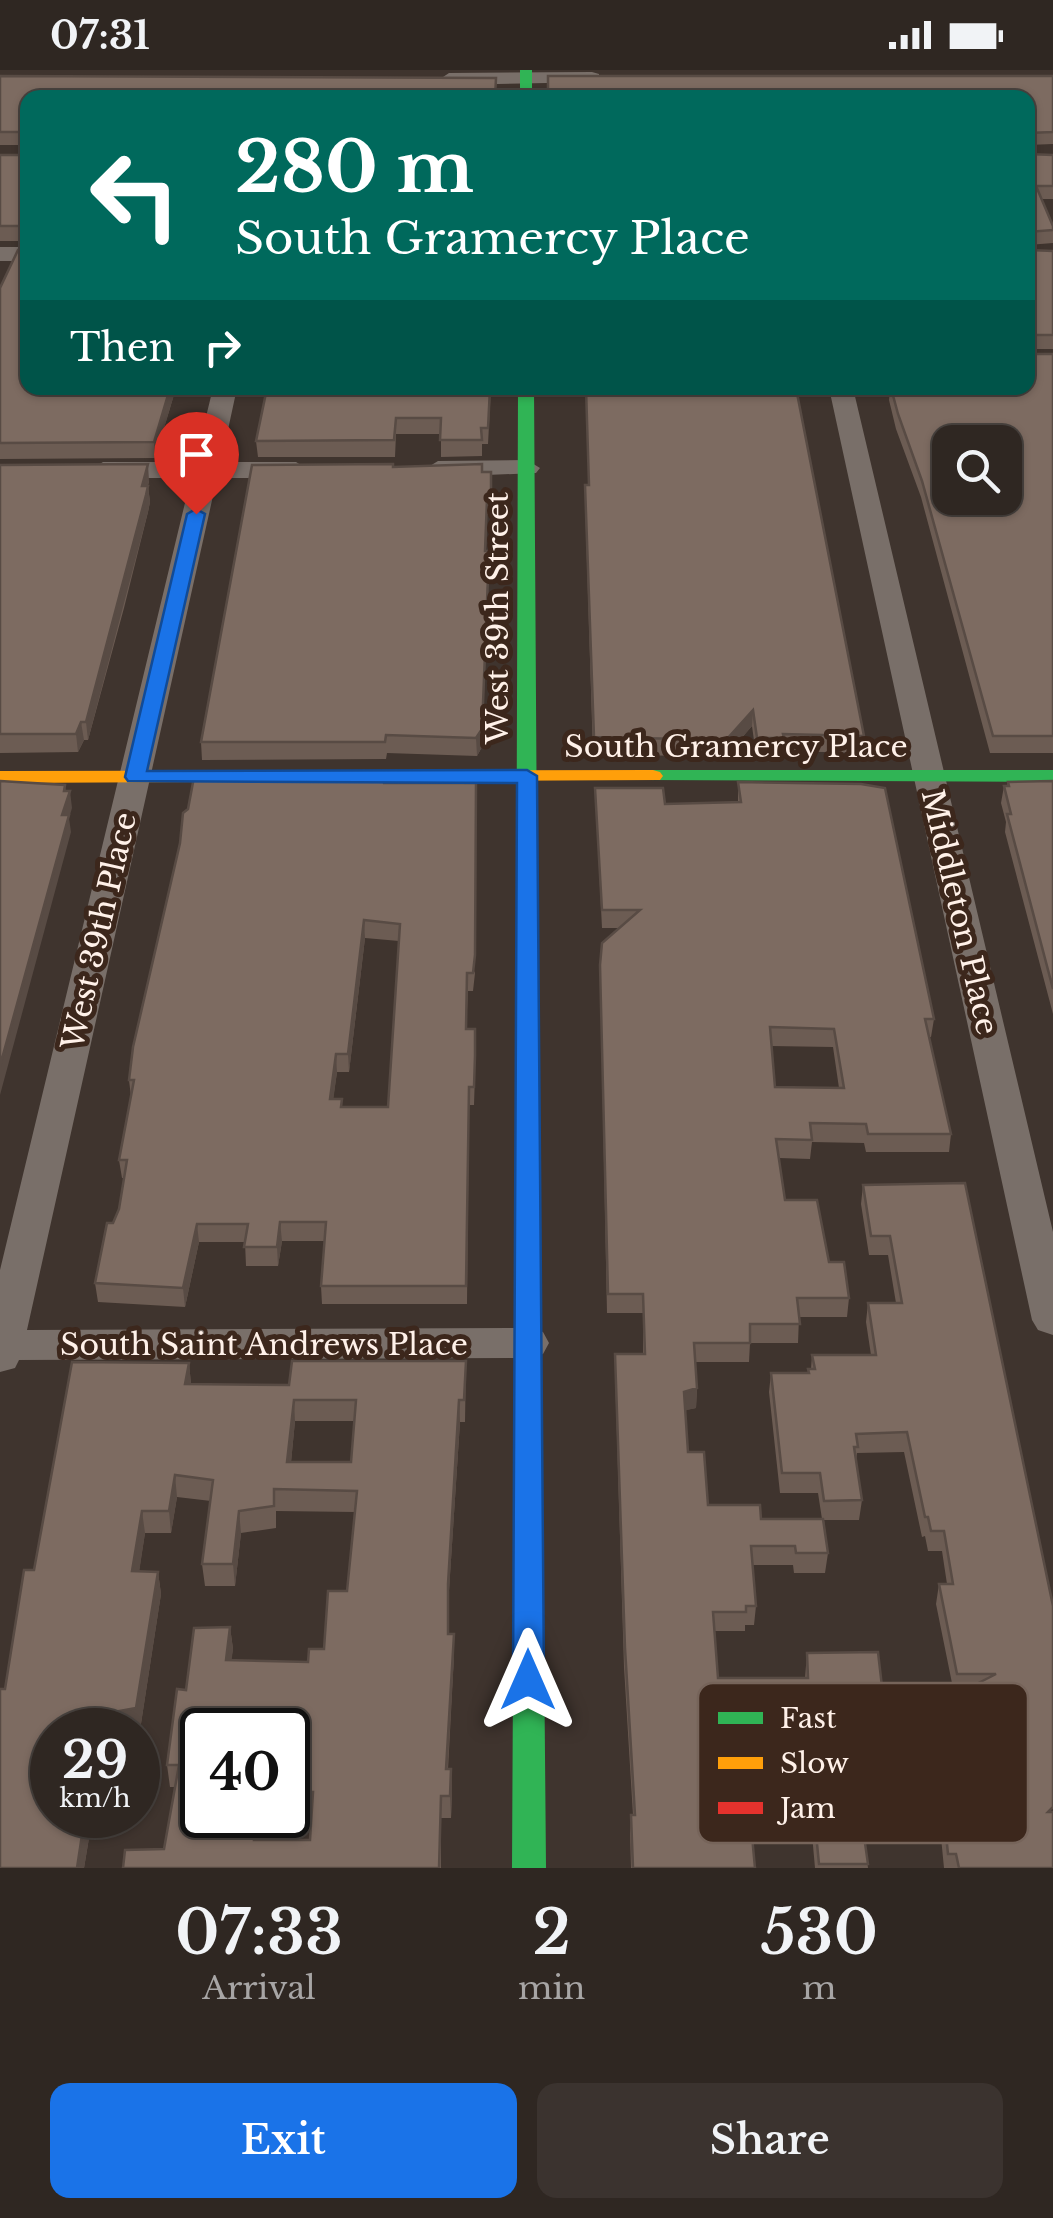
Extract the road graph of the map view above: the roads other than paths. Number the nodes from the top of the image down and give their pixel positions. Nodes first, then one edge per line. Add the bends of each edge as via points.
1 (604, 78) edge
2 (428, 79) edge
3 (526, 82) edge
4 (223, 395) edge
5 (526, 395) edge
6 (843, 395) edge
7 (526, 468) junction
8 (409, 469) edge
9 (79, 470) edge
10 (330, 470) edge
11 (206, 471) junction
12 (527, 776) junction
13 (929, 776) junction
14 (1053, 776) edge
15 (0, 777) edge
16 (135, 777) junction
17 (1053, 1320) edge
18 (528, 1343) junction
19 (1, 1349) edge
20 (529, 1868) edge

1 - 3 street
2 - 3 street
4 - 11 street, West 39th Place
5 - 7 street, West 39th Street
6 - 13 street, Middleton Place
7 - 8 street
7 - 12 street, West 39th Street
9 - 11 street
10 - 11 street
11 - 16 street, West 39th Place
12 - 13 street, South Gramercy Place
12 - 16 street, South Gramercy Place
12 - 18 street, West 39th Street
13 - 14 street, South Gramercy Place
13 - 17 street, Middleton Place
15 - 16 street, South Gramercy Place
16 - 19 street, West 39th Place
18 - 19 street, South Saint Andrews Place
18 - 20 street, West 39th Street

